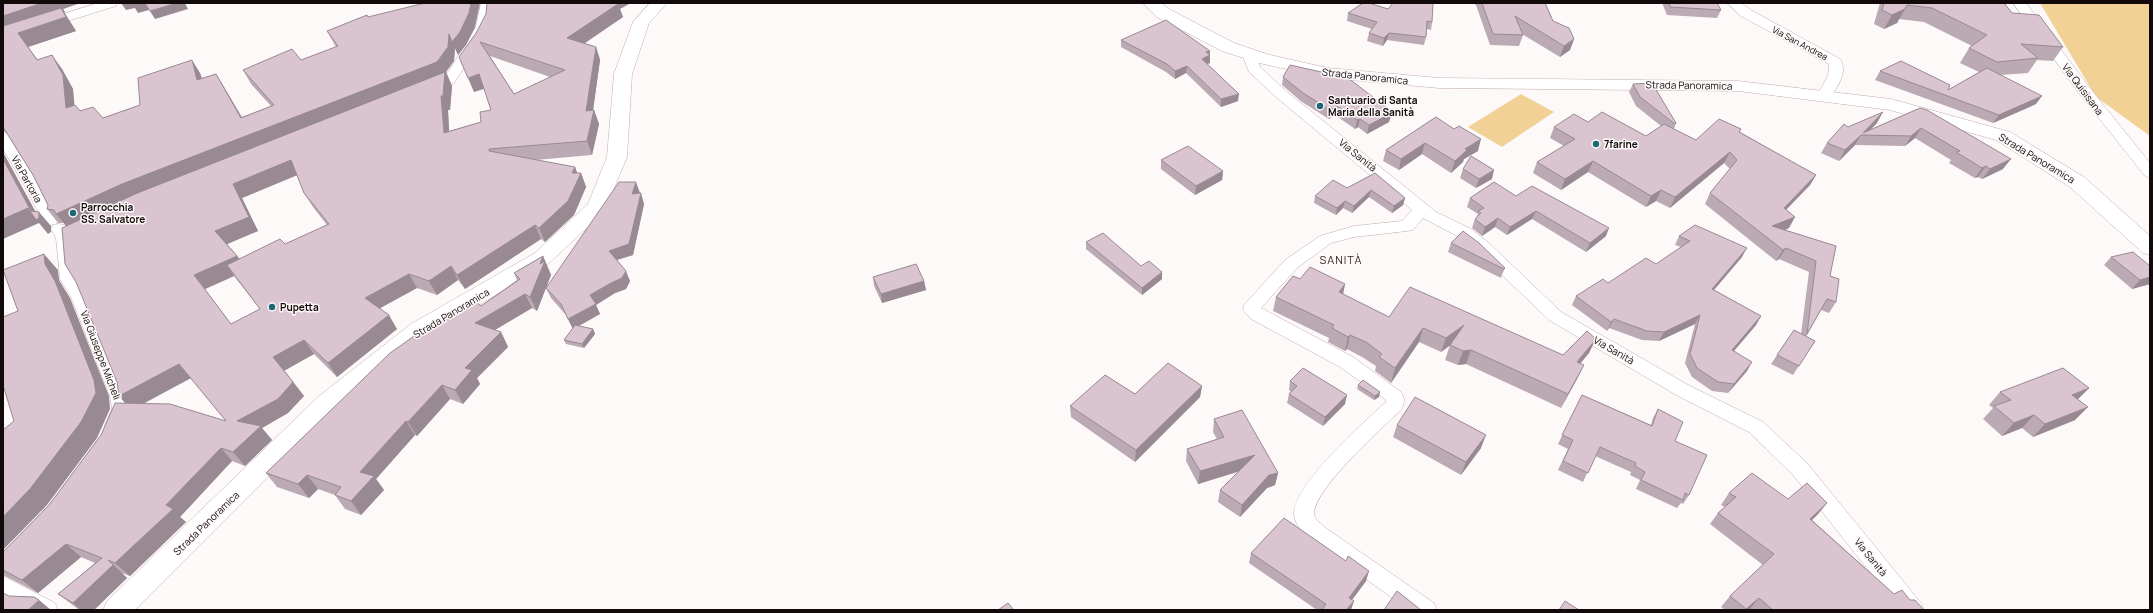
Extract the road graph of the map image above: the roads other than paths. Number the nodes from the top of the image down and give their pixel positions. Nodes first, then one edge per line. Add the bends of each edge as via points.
1 (112, 3) edge
2 (487, 3) edge
3 (659, 3) edge
4 (1151, 3) edge
5 (1733, 3) edge
6 (2019, 3) edge
7 (3, 37) edge
8 (1249, 54) junction
9 (412, 95) edge
10 (1823, 97) junction
11 (3, 137) edge
12 (2150, 173) edge
13 (1422, 209) junction
14 (63, 230) joint
15 (2150, 248) edge
16 (106, 443) edge
17 (3, 585) edge
18 (47, 610) edge
19 (117, 610) edge
20 (1426, 610) edge
21 (1913, 610) edge

1 - 7 street
2 - 9 street via 483,27 449,80
3 - 19 main road, Strada Panoramica via 641,22 623,74 618,157 597,207 542,258 419,330 326,404
4 - 8 main road, Strada Panoramica via 1163,13 1222,44
5 - 10 street, Via San Andrea via 1752,17 1835,62 1835,79
6 - 12 street, Via Quisisana
8 - 10 main road, Strada Panoramica via 1328,73 1439,83 1738,86
8 - 13 street, Via Sanità via 1254,69 1281,94
10 - 15 main road, Strada Panoramica via 1891,105 2003,136 2077,182
11 - 14 street, Via Partoria
13 - 20 street via 1407,226 1336,235 1313,246 1252,305 1252,310 1350,364 1381,384 1395,397 1395,405 1322,478 1309,497 1303,512 1307,524 1320,535
13 - 21 street, Via Sanità via 1430,216 1465,233 1483,247 1555,316 1684,392 1756,427 1800,469
14 - 16 street, Via Giuseppe Micheli via 68,279 79,297 119,396 121,410
17 - 18 street

